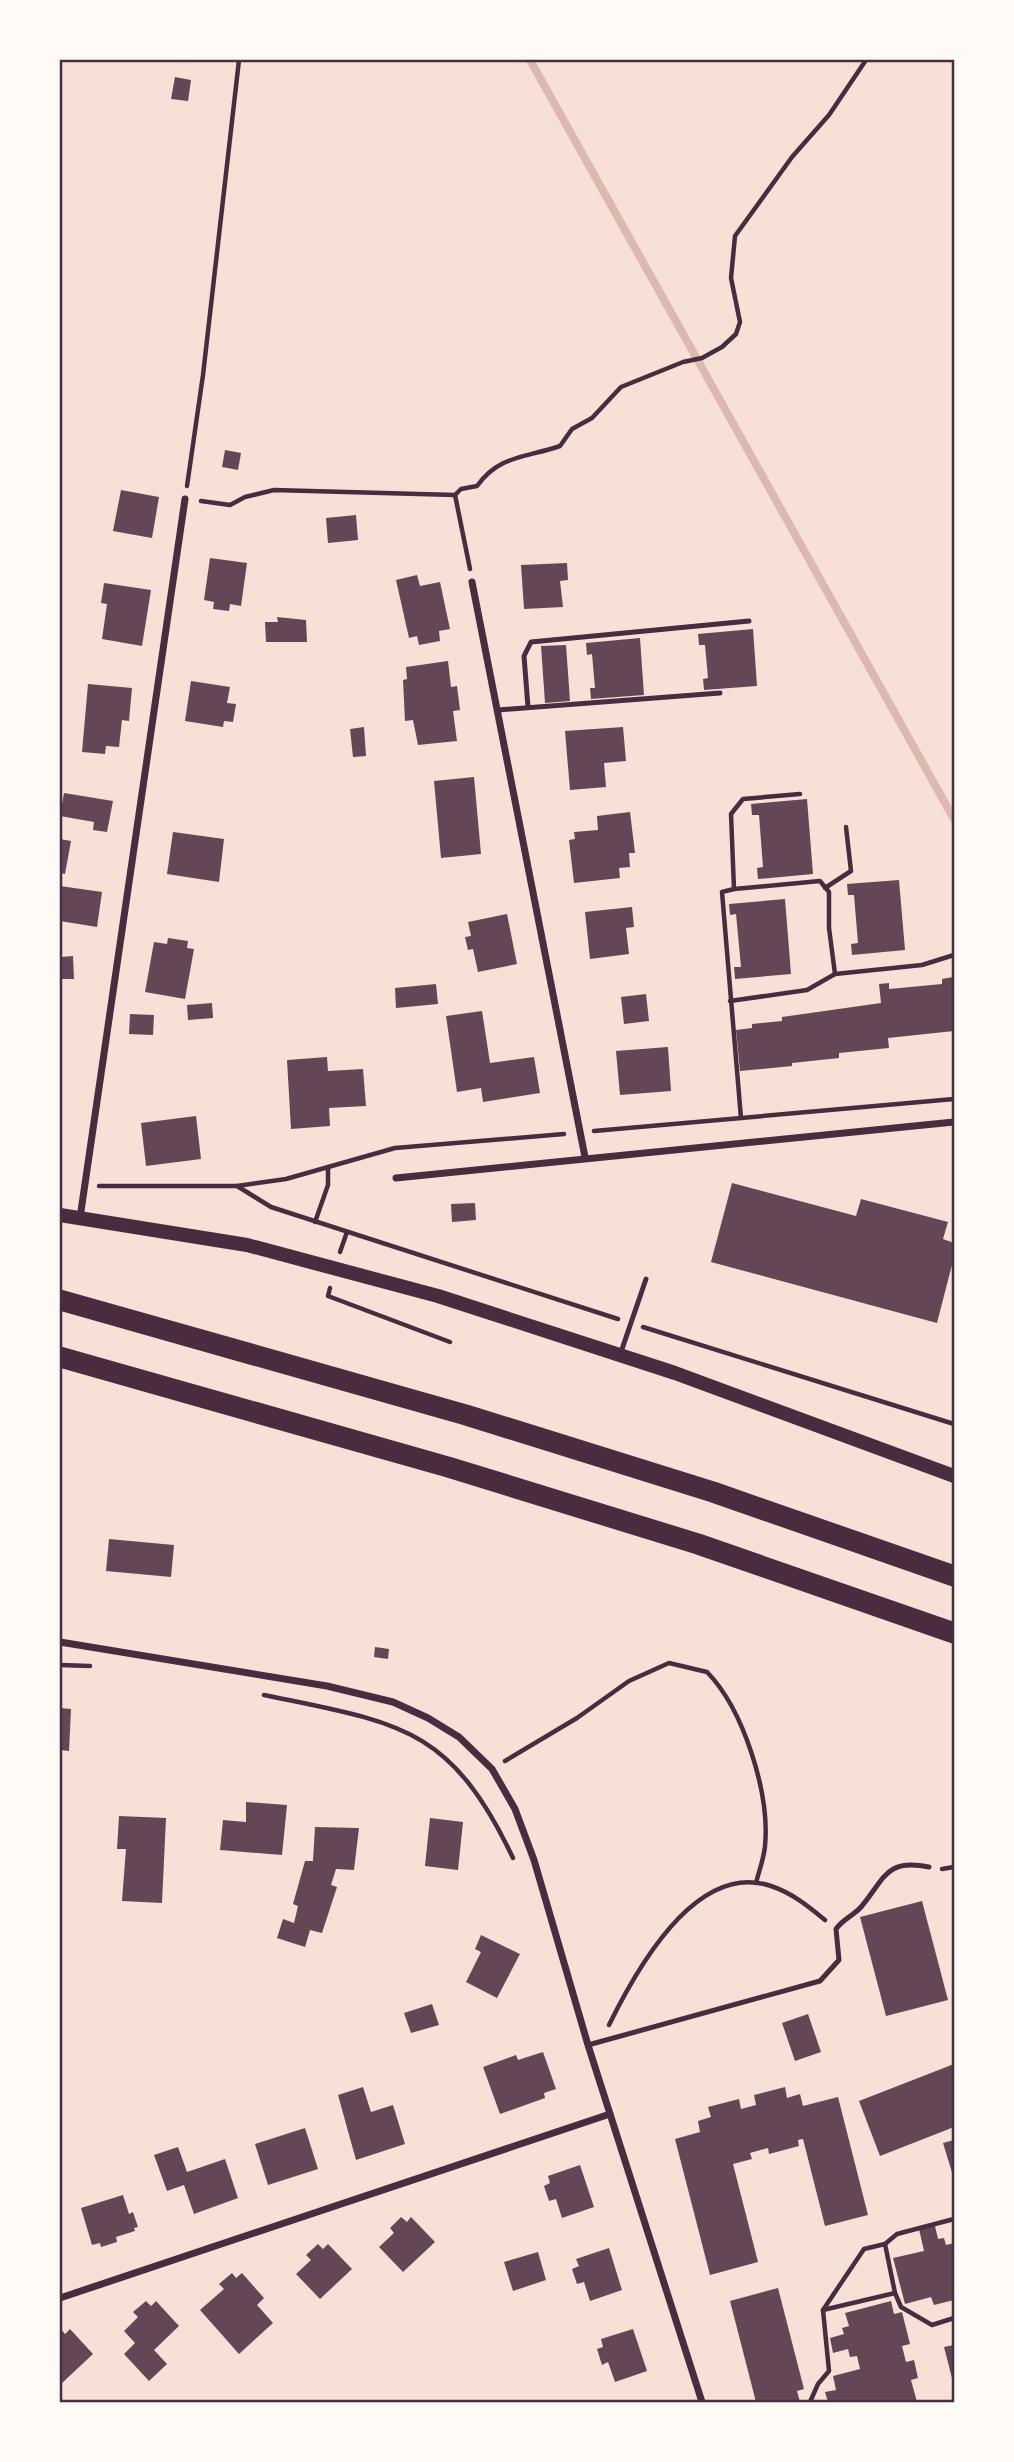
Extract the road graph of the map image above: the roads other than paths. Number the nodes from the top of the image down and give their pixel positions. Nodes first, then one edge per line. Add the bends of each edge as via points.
1 (185, 499) road end
2 (472, 582) road end
3 (749, 621) dead end
4 (720, 693) dead end
5 (528, 707) junction
6 (498, 710) junction
7 (954, 1122) edge
8 (586, 1157) junction
9 (396, 1178) dead end
10 (60, 1214) edge
11 (79, 1218) junction
12 (646, 1279) dead end
13 (60, 1300) edge
14 (620, 1355) junction
15 (60, 1357) edge
16 (954, 1475) edge
17 (954, 1576) edge
18 (954, 1633) edge
19 (60, 1642) edge
20 (929, 1867) dead end
21 (589, 2045) junction
22 (610, 2114) junction
23 (60, 2298) edge
24 (702, 2403) edge

1 - 11 street
2 - 6 street
3 - 5 lane via 531,642 524,656
4 - 5 lane
5 - 6 lane
6 - 8 street
7 - 8 street
8 - 9 street
10 - 11 main road
11 - 14 main road via 247,1244 438,1296
12 - 14 lane
13 - 17 highway via 466,1415 713,1492
14 - 16 main road
15 - 18 highway via 448,1466 698,1544
19 - 21 street via 327,1686 393,1702 459,1737 492,1769 515,1809
20 - 21 lane via 905,1864 889,1869 859,1910 836,1929 839,1960 820,1981
21 - 22 street
22 - 23 street
22 - 24 street

